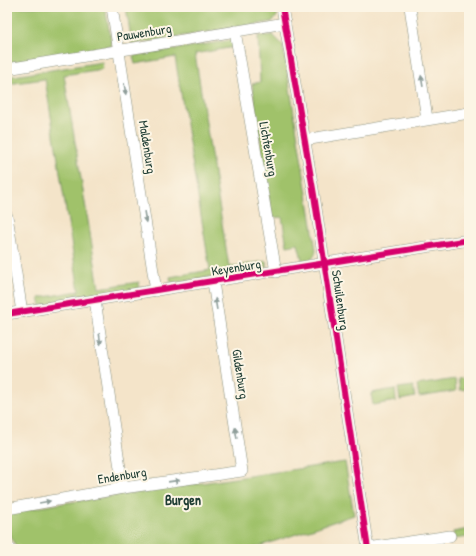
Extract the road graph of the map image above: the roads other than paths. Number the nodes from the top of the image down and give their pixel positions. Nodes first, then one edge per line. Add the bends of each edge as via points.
1 (112, 7) edge
2 (282, 7) edge
3 (410, 7) edge
4 (285, 23) junction
5 (235, 31) junction
6 (119, 50) junction
7 (7, 69) edge
8 (469, 113) edge
9 (428, 119) junction
10 (304, 140) junction
11 (7, 216) edge
12 (469, 240) edge
13 (325, 264) junction
14 (276, 272) junction
15 (213, 282) junction
16 (156, 291) junction
17 (95, 300) junction
18 (22, 312) junction
19 (7, 314) edge
20 (242, 471) joint
21 (123, 488) junction
22 (7, 509) edge
23 (450, 536) dead end
24 (7, 545) edge
25 (368, 548) edge
26 (10, 549) edge

1 - 6 street, Maldenburg
2 - 4 street, Schuilenburg
9 -> 3 street
4 - 5 street, Pauwenburg
4 - 10 street, Schuilenburg
5 - 6 street, Pauwenburg
5 - 14 street, Lichtenburg
6 - 7 street, Pauwenburg
6 -> 16 street, Maldenburg
8 - 9 street
9 - 10 street
10 - 13 street, Schuilenburg
11 - 18 street
12 - 13 street, Keyenburg
13 - 14 street, Keyenburg
13 - 25 street, Schuilenburg
14 - 15 street, Keyenburg
15 - 16 street, Keyenburg
20 -> 15 street, Gildenburg
16 - 17 street, Keyenburg
17 - 18 street, Keyenburg
17 -> 21 street
18 - 19 street, Keyenburg
21 -> 20 street, Endenburg
22 -> 21 street, Endenburg
23 - 25 street
24 - 26 street

